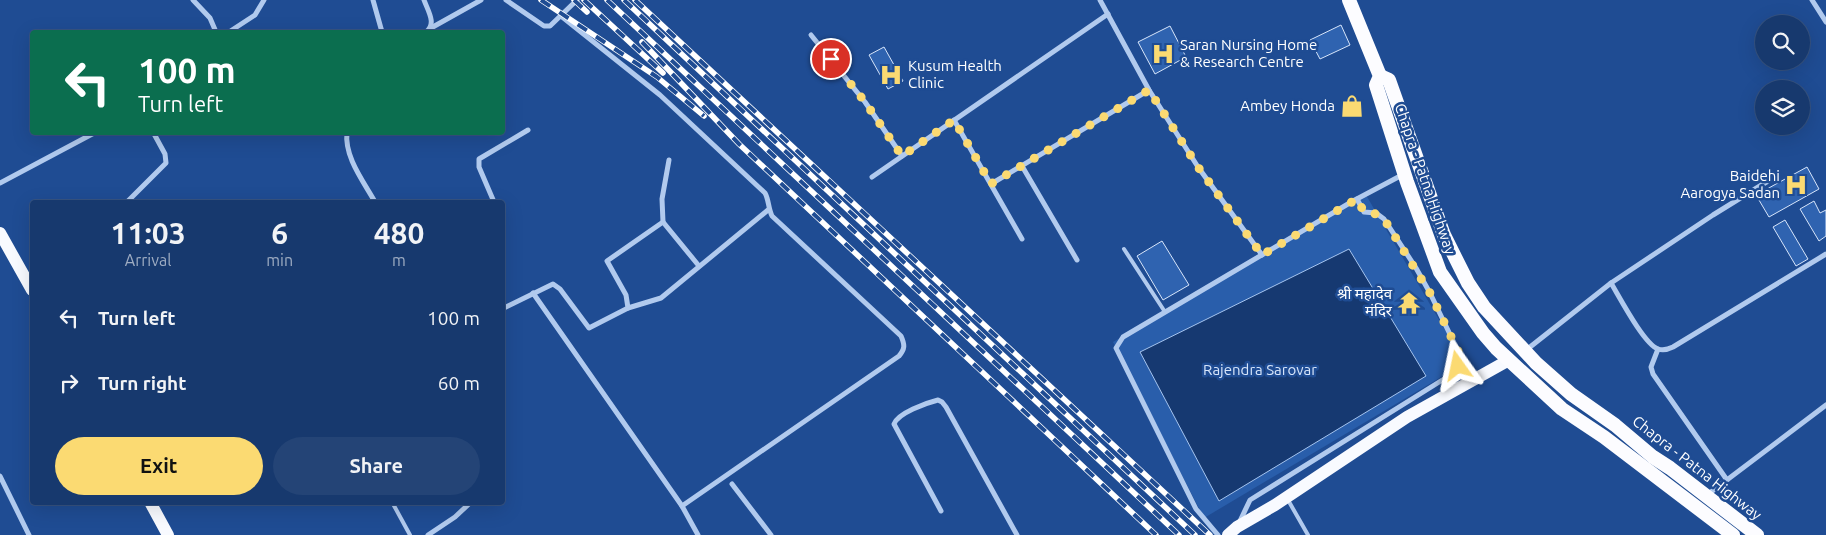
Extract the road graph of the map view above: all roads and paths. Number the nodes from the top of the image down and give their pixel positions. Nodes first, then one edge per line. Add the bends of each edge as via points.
1 (193, 0) edge
2 (264, 0) edge
3 (373, 0) edge
4 (424, 0) edge
5 (481, 0) edge
6 (506, 0) edge
7 (577, 0) edge
8 (1100, 0) edge
9 (1349, 0) edge
10 (1812, 0) edge
11 (1108, 14) junction
12 (561, 16) junction
13 (1826, 22) edge
14 (431, 28) junction
15 (215, 30) edge
16 (232, 30) edge
17 (381, 30) edge
18 (428, 30) edge
19 (811, 35) dead end
20 (1380, 76) junction
21 (1149, 90) junction
22 (954, 120) junction
23 (528, 130) dead end
24 (90, 135) edge
25 (155, 135) edge
26 (347, 135) edge
27 (902, 156) junction
28 (669, 160) dead end
29 (1022, 166) junction
30 (1404, 173) junction
31 (872, 177) dead end
32 (1768, 181) dead end
33 (0, 183) edge
34 (991, 184) junction
35 (1357, 199) junction
36 (129, 200) edge
37 (374, 200) edge
38 (493, 200) edge
39 (768, 210) junction
40 (663, 222) junction
41 (0, 233) edge
42 (1022, 238) dead end
43 (1124, 249) dead end
44 (1826, 254) edge
45 (1262, 255) junction
46 (1077, 260) dead end
47 (699, 266) junction
48 (1612, 283) junction
49 (30, 286) edge
50 (533, 293) junction
51 (505, 307) edge
52 (628, 308) junction
53 (1165, 312) junction
54 (1658, 349) junction
55 (1525, 351) junction
56 (1509, 360) junction
57 (1826, 405) edge
58 (0, 476) edge
59 (1727, 480) junction
60 (732, 484) dead end
61 (1706, 496) junction
62 (1286, 497) junction
63 (152, 505) edge
64 (394, 505) edge
65 (468, 505) edge
66 (682, 506) junction
67 (941, 511) dead end
68 (1232, 531) edge
69 (29, 535) edge
70 (168, 535) edge
71 (410, 535) edge
72 (428, 535) edge
73 (698, 535) edge
74 (771, 535) edge
75 (1017, 535) edge
76 (1218, 535) edge
77 (1308, 535) edge
78 (1733, 535) edge
79 (1757, 535) edge

1 - 15 street via 210,18
2 - 16 street via 255,15
3 - 17 street
4 - 14 street
5 - 14 street
6 - 12 street via 544,26 550,26
7 - 12 street
8 - 11 street
9 - 20 highway, Chapra - Patna Highway
10 - 13 street
11 - 21 street
11 - 22 street
12 - 39 street via 691,121 765,193
14 - 18 street
19 - 27 street via 860,95
20 - 30 highway, Chapra - Patna Highway via 1376,84
20 - 55 highway, Chapra - Patna Highway via 1389,80 1444,235 1468,283 1496,323
21 - 29 street
21 - 45 street via 1198,167
22 - 27 street
22 - 34 street
23 - 38 street via 479,159 479,167
24 - 33 street
25 - 36 street via 166,163
26 - 37 street via 350,154
27 - 31 street
28 - 40 street via 662,199
29 - 34 street
29 - 46 street
30 - 35 street
30 - 56 highway, Chapra - Patna Highway via 1440,272 1483,334
32 - 48 street
34 - 42 street
35 - 45 street
35 - 68 street via 1364,212 1376,214 1388,224 1416,268 1458,351 1458,366 1452,374 1250,500
39 - 47 street
39 - 66 street via 901,336 904,350
40 - 47 street
40 - 52 street via 607,261 626,295
41 - 49 main road
43 - 53 lane
44 - 54 street via 1674,348
45 - 53 street
47 - 52 street via 660,298
48 - 54 street via 1646,339
48 - 55 street
50 - 51 street
50 - 52 street via 555,285 589,328
50 - 66 street
53 - 76 street via 1123,337 1116,348 1196,509
54 - 59 street via 1651,367 1653,374
55 - 56 highway
55 - 61 highway, Chapra - Patna Highway via 1571,394
56 - 62 main road via 1407,417
56 - 78 highway, Chapra - Patna Highway via 1562,409
57 - 59 street
58 - 69 street
59 - 61 street
60 - 74 street
61 - 79 highway, Chapra - Patna Highway
62 - 68 main road
62 - 77 lane
63 - 70 main road
64 - 71 lane
65 - 72 street
66 - 73 street
67 - 75 street via 894,424 901,415 938,400 946,407

